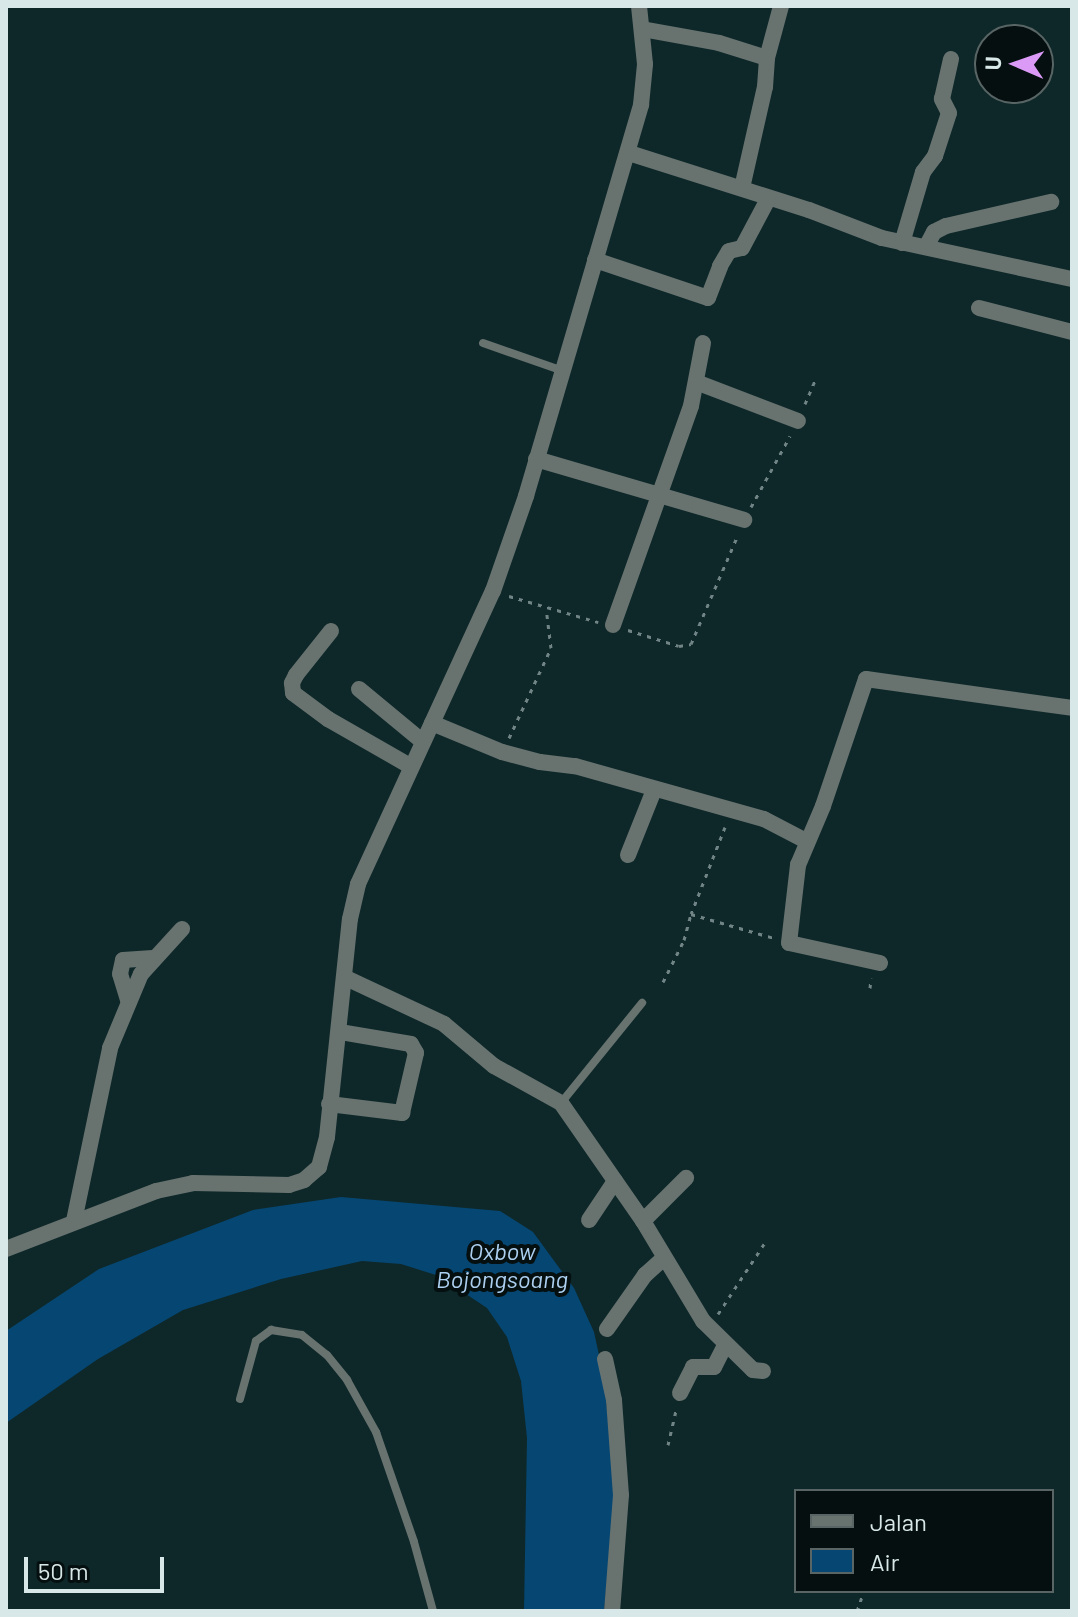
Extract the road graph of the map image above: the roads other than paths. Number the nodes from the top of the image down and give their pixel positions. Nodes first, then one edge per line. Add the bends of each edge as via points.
1 (781, 6) edge
2 (635, 7) edge
3 (642, 29) junction
4 (767, 58) junction
5 (951, 59) dead end
6 (629, 153) junction
7 (742, 188) junction
8 (768, 199) junction
9 (1051, 202) dead end
10 (902, 243) junction
11 (926, 247) junction
12 (595, 260) junction
13 (1072, 279) edge
14 (979, 308) dead end
15 (1072, 332) edge
16 (483, 343) dead end
17 (703, 343) dead end
18 (564, 371) junction
19 (696, 382) junction
20 (798, 421) road end
21 (536, 459) junction
22 (658, 495) junction
23 (744, 520) road end
24 (613, 625) road end
25 (331, 631) dead end
26 (359, 689) dead end
27 (1072, 708) edge
28 (432, 723) junction
29 (423, 742) junction
30 (410, 766) junction
31 (654, 790) junction
32 (806, 841) junction
33 (628, 855) dead end
34 (182, 929) dead end
35 (880, 963) dead end
36 (346, 978) junction
37 (642, 1003) dead end
38 (341, 1032) junction
39 (561, 1103) junction
40 (329, 1104) junction
41 (686, 1178) dead end
42 (615, 1181) junction
43 (589, 1220) dead end
44 (74, 1221) junction
45 (643, 1221) junction
46 (6, 1249) edge
47 (663, 1259) junction
48 (695, 1310) junction
49 (685, 1327) dead end
50 (607, 1329) dead end
51 (725, 1345) junction
52 (605, 1359) dead end
53 (763, 1371) dead end
54 (680, 1393) road end
55 (240, 1399) dead end
56 (433, 1611) edge
57 (612, 1611) edge

1 - 4 street
2 - 3 street
3 - 4 street
3 - 6 street via 641,105
4 - 7 street
5 - 10 street via 942,99 949,113 935,156 923,172
6 - 7 street
6 - 12 street
7 - 8 street
8 - 10 street
8 - 12 street via 742,248 729,251 708,298
9 - 11 street via 946,226 934,232
10 - 11 street
11 - 13 street
12 - 18 street
14 - 15 street
16 - 18 lane
17 - 19 street
18 - 21 street
19 - 20 street
19 - 22 street
21 - 22 street
21 - 28 street via 493,591
22 - 23 street
22 - 24 street
25 - 30 street via 296,675 293,693
26 - 29 street
27 - 32 street via 867,677
28 - 29 street
28 - 31 street via 502,752 575,766
29 - 30 street
30 - 36 street via 358,884
31 - 32 street via 764,819
31 - 33 street
32 - 35 street via 789,943
34 - 44 street via 153,958 123,960 120,974 128,1000 110,1048
36 - 38 street
36 - 39 street via 444,1024 494,1066
37 - 39 lane
38 - 40 street
38 - 40 street via 411,1044 416,1053 402,1113
39 - 42 street
40 - 44 street via 324,1154 304,1180 270,1186 183,1184
41 - 45 street
42 - 43 street
42 - 45 street
44 - 46 street
45 - 47 street
47 - 48 street
47 - 50 street via 645,1275
48 - 49 street
48 - 51 street
51 - 53 street via 753,1370
51 - 54 street via 714,1367 693,1367
52 - 57 street via 614,1400 621,1495
55 - 56 lane via 256,1341 271,1330 302,1335 327,1355 376,1432

